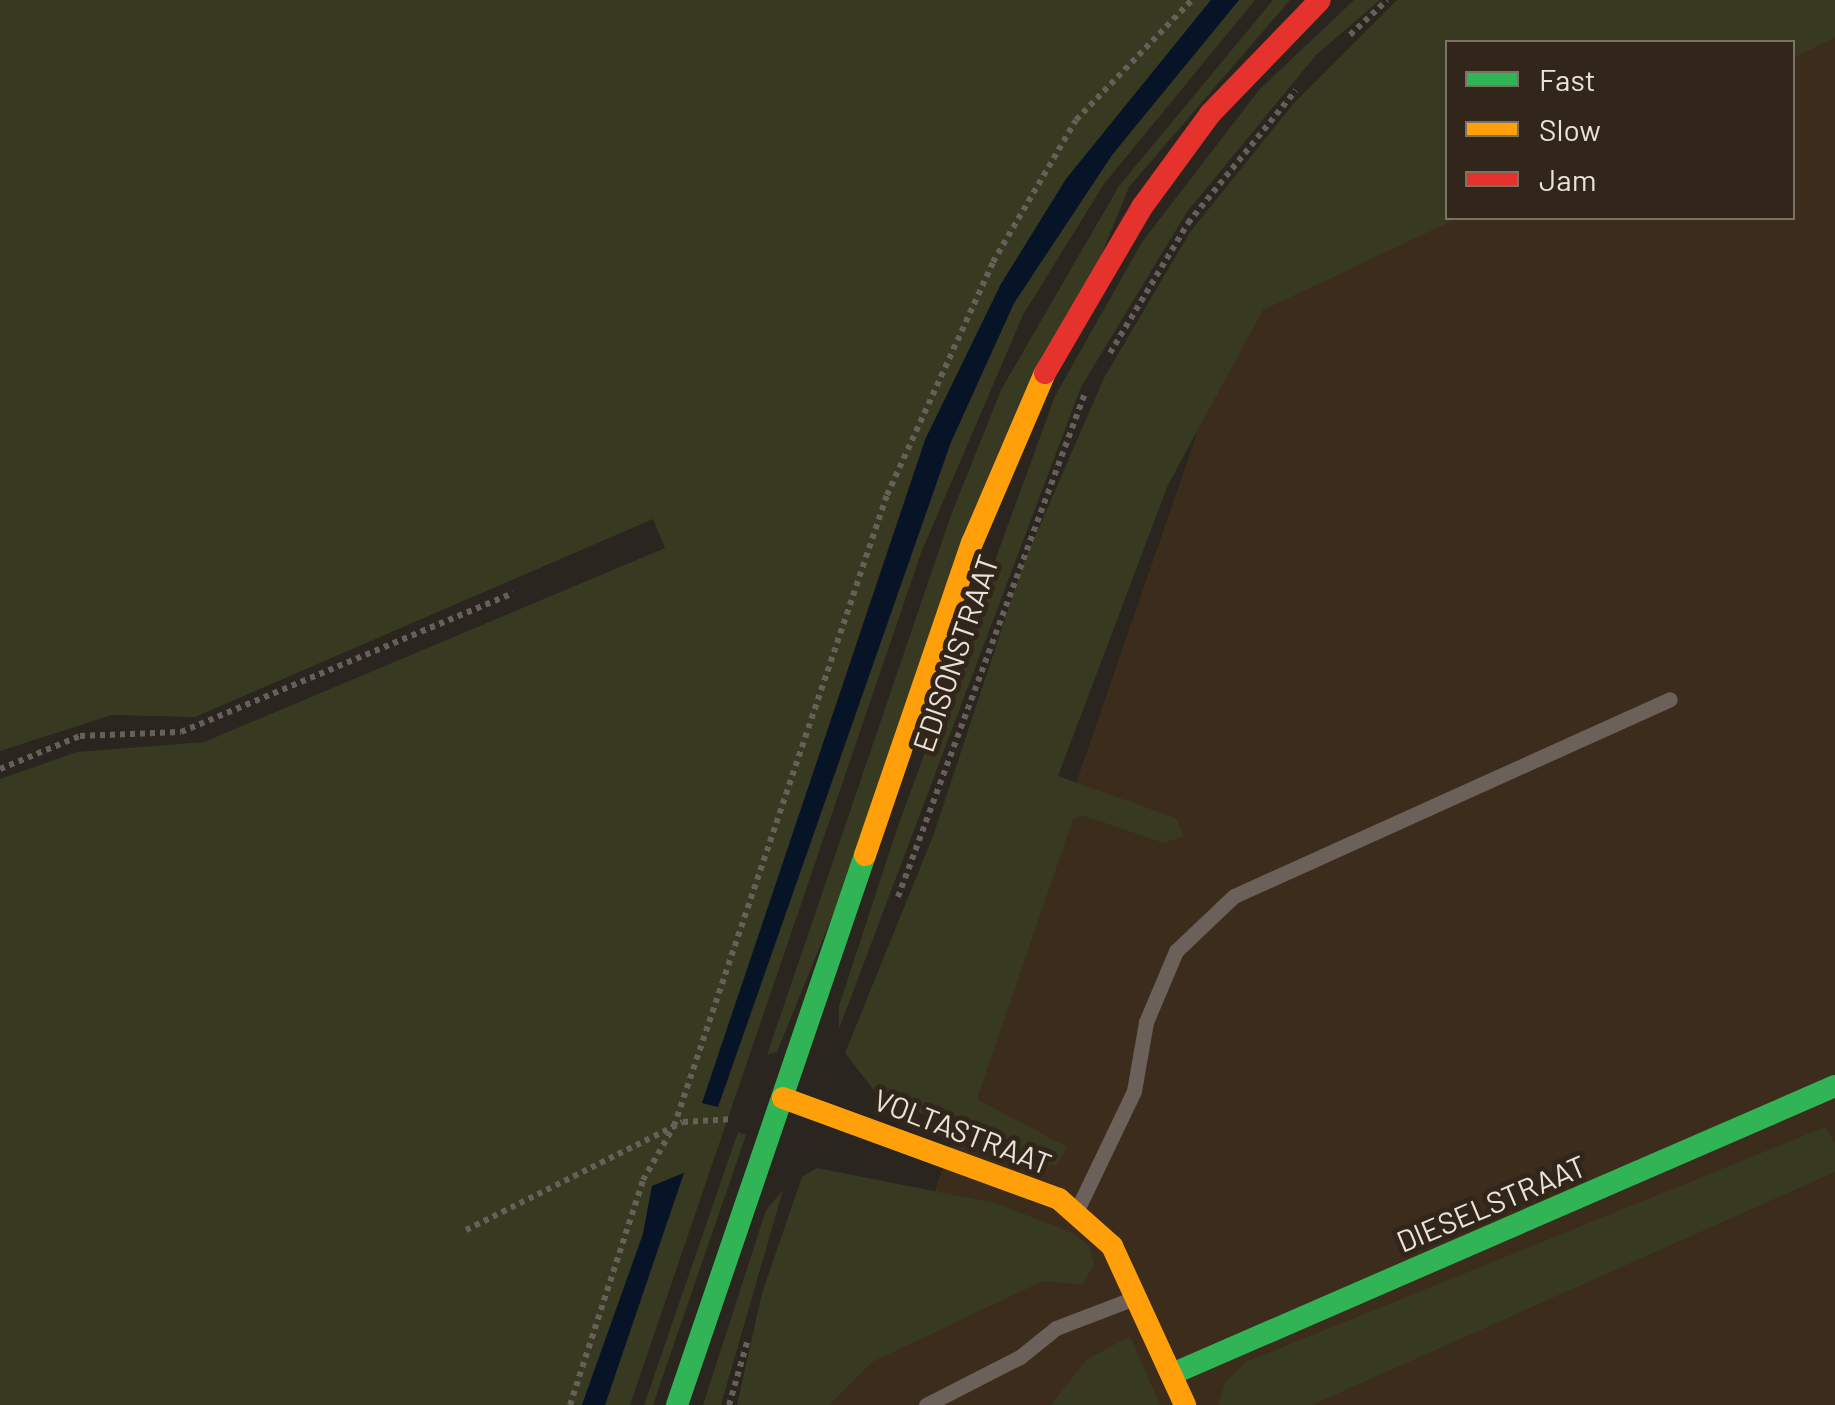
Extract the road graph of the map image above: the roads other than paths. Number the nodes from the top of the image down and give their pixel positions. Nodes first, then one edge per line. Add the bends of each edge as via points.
1 (1320, 0) edge
2 (1670, 699) dead end
3 (1835, 1086) edge
4 (784, 1098) junction
5 (1076, 1214) junction
6 (1137, 1297) junction
7 (1172, 1374) junction
8 (677, 1405) edge
9 (926, 1405) edge
10 (1185, 1405) edge

1 - 4 main road, EDISONSTRAAT via 1187,145 1142,207 1040,383 972,542
2 - 5 lane via 1234,896 1176,951 1146,1022 1134,1090
3 - 7 main road, DIESELSTRAAT
4 - 5 main road, VOLTASTRAAT via 1059,1200
4 - 8 main road, EDISONSTRAAT
5 - 6 main road, VOLTASTRAAT via 1112,1246
6 - 7 main road, VOLTASTRAAT
6 - 9 lane via 1056,1328 1020,1357
7 - 10 main road, VOLTASTRAAT

